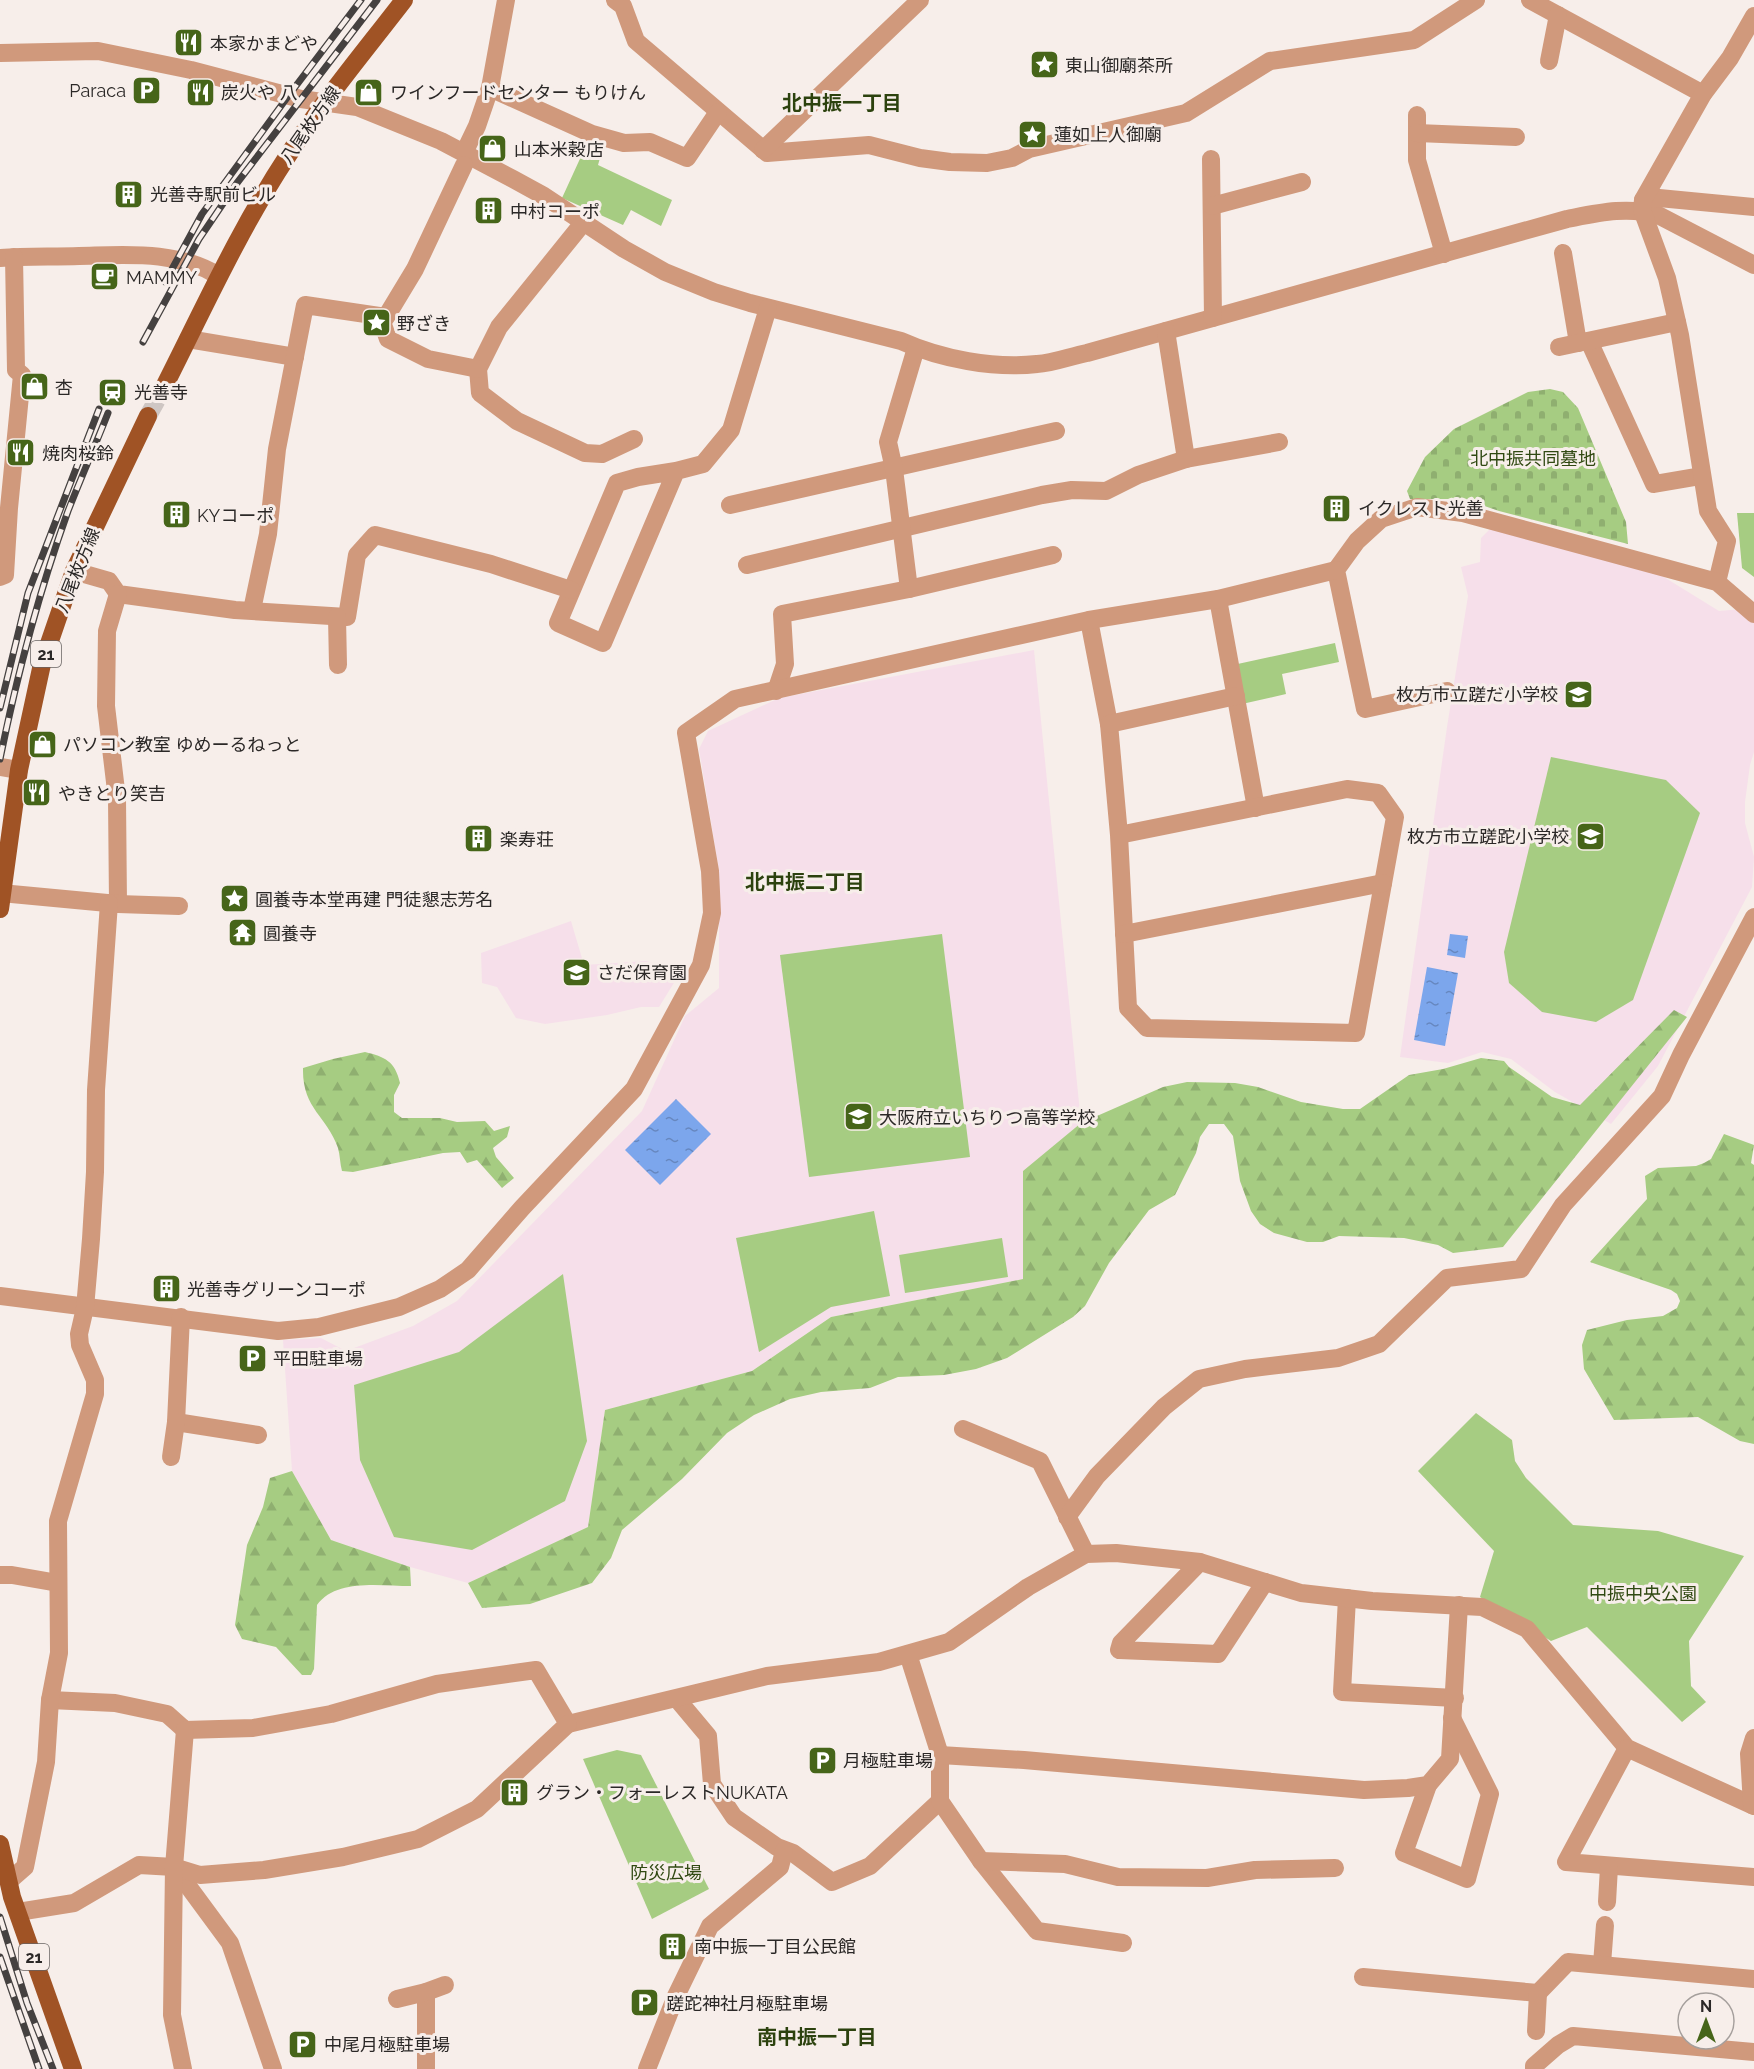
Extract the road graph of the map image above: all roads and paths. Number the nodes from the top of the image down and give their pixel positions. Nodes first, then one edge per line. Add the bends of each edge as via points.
1 (404, 0) edge
2 (506, 0) edge
3 (615, 0) edge
4 (920, 0) edge
5 (1476, 0) edge
6 (1530, 0) edge
7 (1558, 15) junction
8 (1754, 16) edge
9 (0, 53) edge
10 (1549, 61) dead end
11 (489, 88) junction
12 (1703, 94) junction
13 (324, 103) junction
14 (718, 112) junction
15 (1516, 137) dead end
16 (762, 150) junction
17 (464, 159) junction
18 (1212, 159) dead end
19 (1302, 182) dead end
20 (1642, 205) junction
21 (1212, 206) junction
22 (1754, 207) edge
23 (583, 223) junction
24 (1563, 253) dead end
25 (1443, 254) junction
26 (7, 257) edge
27 (1754, 265) edge
28 (219, 276) junction
29 (768, 308) junction
30 (380, 316) junction
31 (1213, 318) junction
32 (1677, 322) junction
33 (1166, 331) junction
34 (189, 339) junction
35 (1583, 342) junction
36 (1559, 347) dead end
37 (916, 348) junction
38 (296, 357) junction
39 (478, 369) junction
40 (164, 387) tunnel mouth
41 (148, 416) tunnel mouth
42 (1056, 431) dead end
43 (634, 439) dead end
44 (1279, 442) dead end
45 (1186, 459) junction
46 (894, 469) junction
47 (676, 471) junction
48 (1701, 476) junction
49 (730, 505) dead end
50 (900, 528) junction
51 (1053, 555) dead end
52 (747, 565) dead end
53 (1336, 570) junction
54 (74, 571) junction
55 (1, 578) edge
56 (1717, 582) junction
57 (909, 589) junction
58 (571, 590) junction
59 (118, 594) junction
60 (1218, 599) junction
61 (252, 610) junction
62 (1754, 614) edge
63 (337, 617) junction
64 (1089, 620) junction
65 (338, 665) dead end
66 (776, 691) junction
67 (1447, 691) dead end
68 (1236, 696) junction
69 (1109, 724) junction
70 (0, 767) edge
71 (19, 770) junction
72 (1256, 808) junction
73 (1119, 835) junction
74 (1383, 883) junction
75 (1, 901) edge
76 (114, 903) junction
77 (179, 906) dead end
78 (1754, 917) edge
79 (1124, 934) junction
80 (0, 1296) edge
81 (85, 1308) junction
82 (180, 1317) junction
83 (176, 1422) junction
84 (963, 1429) dead end
85 (258, 1435) dead end
86 (171, 1457) dead end
87 (1067, 1517) junction
88 (1086, 1554) junction
89 (1200, 1562) junction
90 (0, 1575) edge
91 (1265, 1582) junction
92 (58, 1583) junction
93 (1347, 1598) junction
94 (1459, 1605) junction
95 (908, 1654) junction
96 (1455, 1698) junction
97 (677, 1699) junction
98 (50, 1700) junction
99 (1451, 1716) junction
100 (568, 1724) junction
101 (185, 1730) junction
102 (1754, 1738) edge
103 (1627, 1748) junction
104 (940, 1755) junction
105 (1428, 1785) junction
106 (940, 1801) junction
107 (1753, 1805) edge
108 (0, 1844) edge
109 (784, 1851) junction
110 (981, 1861) junction
111 (174, 1867) junction
112 (1609, 1867) junction
113 (1335, 1868) dead end
114 (1754, 1877) edge
115 (10, 1897) edge
116 (1606, 1902) dead end
117 (1605, 1925) dead end
118 (1123, 1943) dead end
119 (1602, 1964) junction
120 (1363, 1977) dead end
121 (1754, 1979) edge
122 (445, 1985) dead end
123 (426, 1992) junction
124 (1538, 1993) junction
125 (397, 1999) dead end
126 (1536, 2031) dead end
127 (1754, 2052) edge
128 (73, 2069) edge
129 (183, 2069) edge
130 (273, 2069) edge
131 (426, 2069) edge
132 (647, 2069) edge
133 (1534, 2069) edge

1 - 13 main road, 八尾枚方線
2 - 11 street
3 - 14 street via 623,6 636,41
4 - 16 street
5 - 16 street via 1414,40 1270,61 1186,113 1029,149 1012,158 987,163 950,162 869,145 767,153
6 - 7 street
7 - 10 street
7 - 12 street
8 - 12 street
9 - 13 street via 98,51
11 - 14 street via 592,134 624,143 650,142 687,158
11 - 17 street
12 - 20 street
13 - 17 street via 357,107 441,141
13 - 28 main road, 八尾枚方線 via 286,159
14 - 16 street
15 - 25 street via 1490,145 1417,124 1417,160
17 - 23 street via 544,196
17 - 30 street via 401,294 386,317
18 - 21 street
19 - 21 street
20 - 22 street via 1659,198
20 - 25 street via 1567,219
20 - 27 street
20 - 32 street via 1667,278
21 - 31 street
23 - 29 street via 665,272
23 - 39 street via 499,327
24 - 35 street
25 - 31 street
26 - 28 street via 161,256
26 - 55 street via 16,370 22,375 5,575
28 - 34 main road, 八尾枚方線
29 - 37 street
29 - 47 street via 731,430 703,464
30 - 38 street via 305,305
30 - 39 street via 388,339 428,359
31 - 33 street
32 - 35 street
32 - 48 street
33 - 37 street via 1039,364 1000,366
33 - 45 street
34 - 38 street
34 - 40 main road, 八尾枚方線
35 - 36 street
35 - 48 street via 1654,484
37 - 46 street via 888,442
38 - 61 street
39 - 43 street via 480,393 517,421 585,453 602,454
41 - 54 main road, 八尾枚方線 / 21
42 - 46 street
44 - 45 street
45 - 50 street via 1137,475 1106,491 1072,490 1042,495
46 - 49 street
46 - 50 street
47 - 58 street via 617,483
47 - 58 street via 603,643 558,623
48 - 56 street via 1708,511 1727,541
50 - 52 street
50 - 57 street
51 - 57 street
53 - 56 street via 1357,541 1381,519 1417,507 1463,513
53 - 60 street
53 - 67 street via 1365,709
54 - 59 street via 109,581
54 - 71 main road, 八尾枚方線 / 21 via 42,664
56 - 62 street
57 - 66 street via 782,614 785,664
58 - 63 street via 491,564 375,535 357,555 347,617
59 - 61 street
59 - 76 street via 107,631 106,706 117,799
60 - 64 street
60 - 68 street
61 - 63 street
63 - 65 street
64 - 66 street
64 - 69 street
66 - 82 street via 735,699 686,733 710,871 712,913 701,965 634,1089 468,1270 440,1289 399,1307 318,1327 278,1331
68 - 69 street
68 - 72 street
69 - 73 street
70 - 71 street
71 - 75 main road, 八尾枚方線 / 21
72 - 73 street
72 - 74 street via 1347,789 1378,793 1395,817
73 - 79 street
74 - 79 street
74 - 79 street via 1356,1032 1147,1028 1128,1008
75 - 76 street
76 - 77 street
76 - 81 street via 97,1080 92,1239
78 - 87 street via 1662,1096 1563,1205 1521,1269 1447,1278 1379,1344 1338,1358 1245,1369 1199,1379 1164,1407 1106,1467
80 - 81 street
81 - 82 street
81 - 92 street via 80,1345 93,1372 95,1394 58,1521
82 - 83 street
83 - 85 street
83 - 86 street
84 - 87 street via 1040,1461
87 - 88 street
88 - 89 street via 1116,1553
88 - 95 street via 1028,1587 949,1642
89 - 91 street
89 - 91 street via 1121,1643 1119,1650 1218,1654
90 - 92 street
91 - 93 street via 1301,1593
92 - 98 street via 59,1653
93 - 94 street
93 - 96 street via 1342,1692
94 - 96 street
94 - 103 street via 1482,1607 1527,1629
95 - 97 street via 879,1662 767,1676
95 - 104 street
96 - 99 street
97 - 100 street
97 - 109 street via 708,1736 712,1784 734,1817
98 - 101 street via 115,1703 167,1714
98 - 115 street via 46,1762 25,1867
99 - 105 street via 1450,1759
99 - 105 street via 1490,1794 1467,1879 1404,1853
100 - 101 street via 536,1670 437,1684 331,1714 253,1728
100 - 111 street via 477,1809 418,1839 264,1870 200,1875
101 - 111 street
102 - 107 street via 1749,1754
103 - 107 street
103 - 112 street via 1566,1862
104 - 105 street via 1364,1790
104 - 106 street
106 - 109 street via 870,1866 832,1882 793,1853
106 - 110 street
108 - 115 main road, 21
109 - 132 street via 780,1867 710,1926
110 - 113 street via 1065,1864 1118,1877 1207,1878 1255,1870
110 - 118 street via 1037,1931
111 - 115 street via 139,1865 74,1903
111 - 129 street via 172,2015
111 - 130 street via 230,1943
112 - 114 street
112 - 116 street
115 - 128 main road, 21
117 - 119 street
119 - 121 street
119 - 124 street via 1568,1962
120 - 124 street
122 - 123 street
123 - 125 street
123 - 131 street
124 - 126 street
127 - 133 street via 1573,2036

